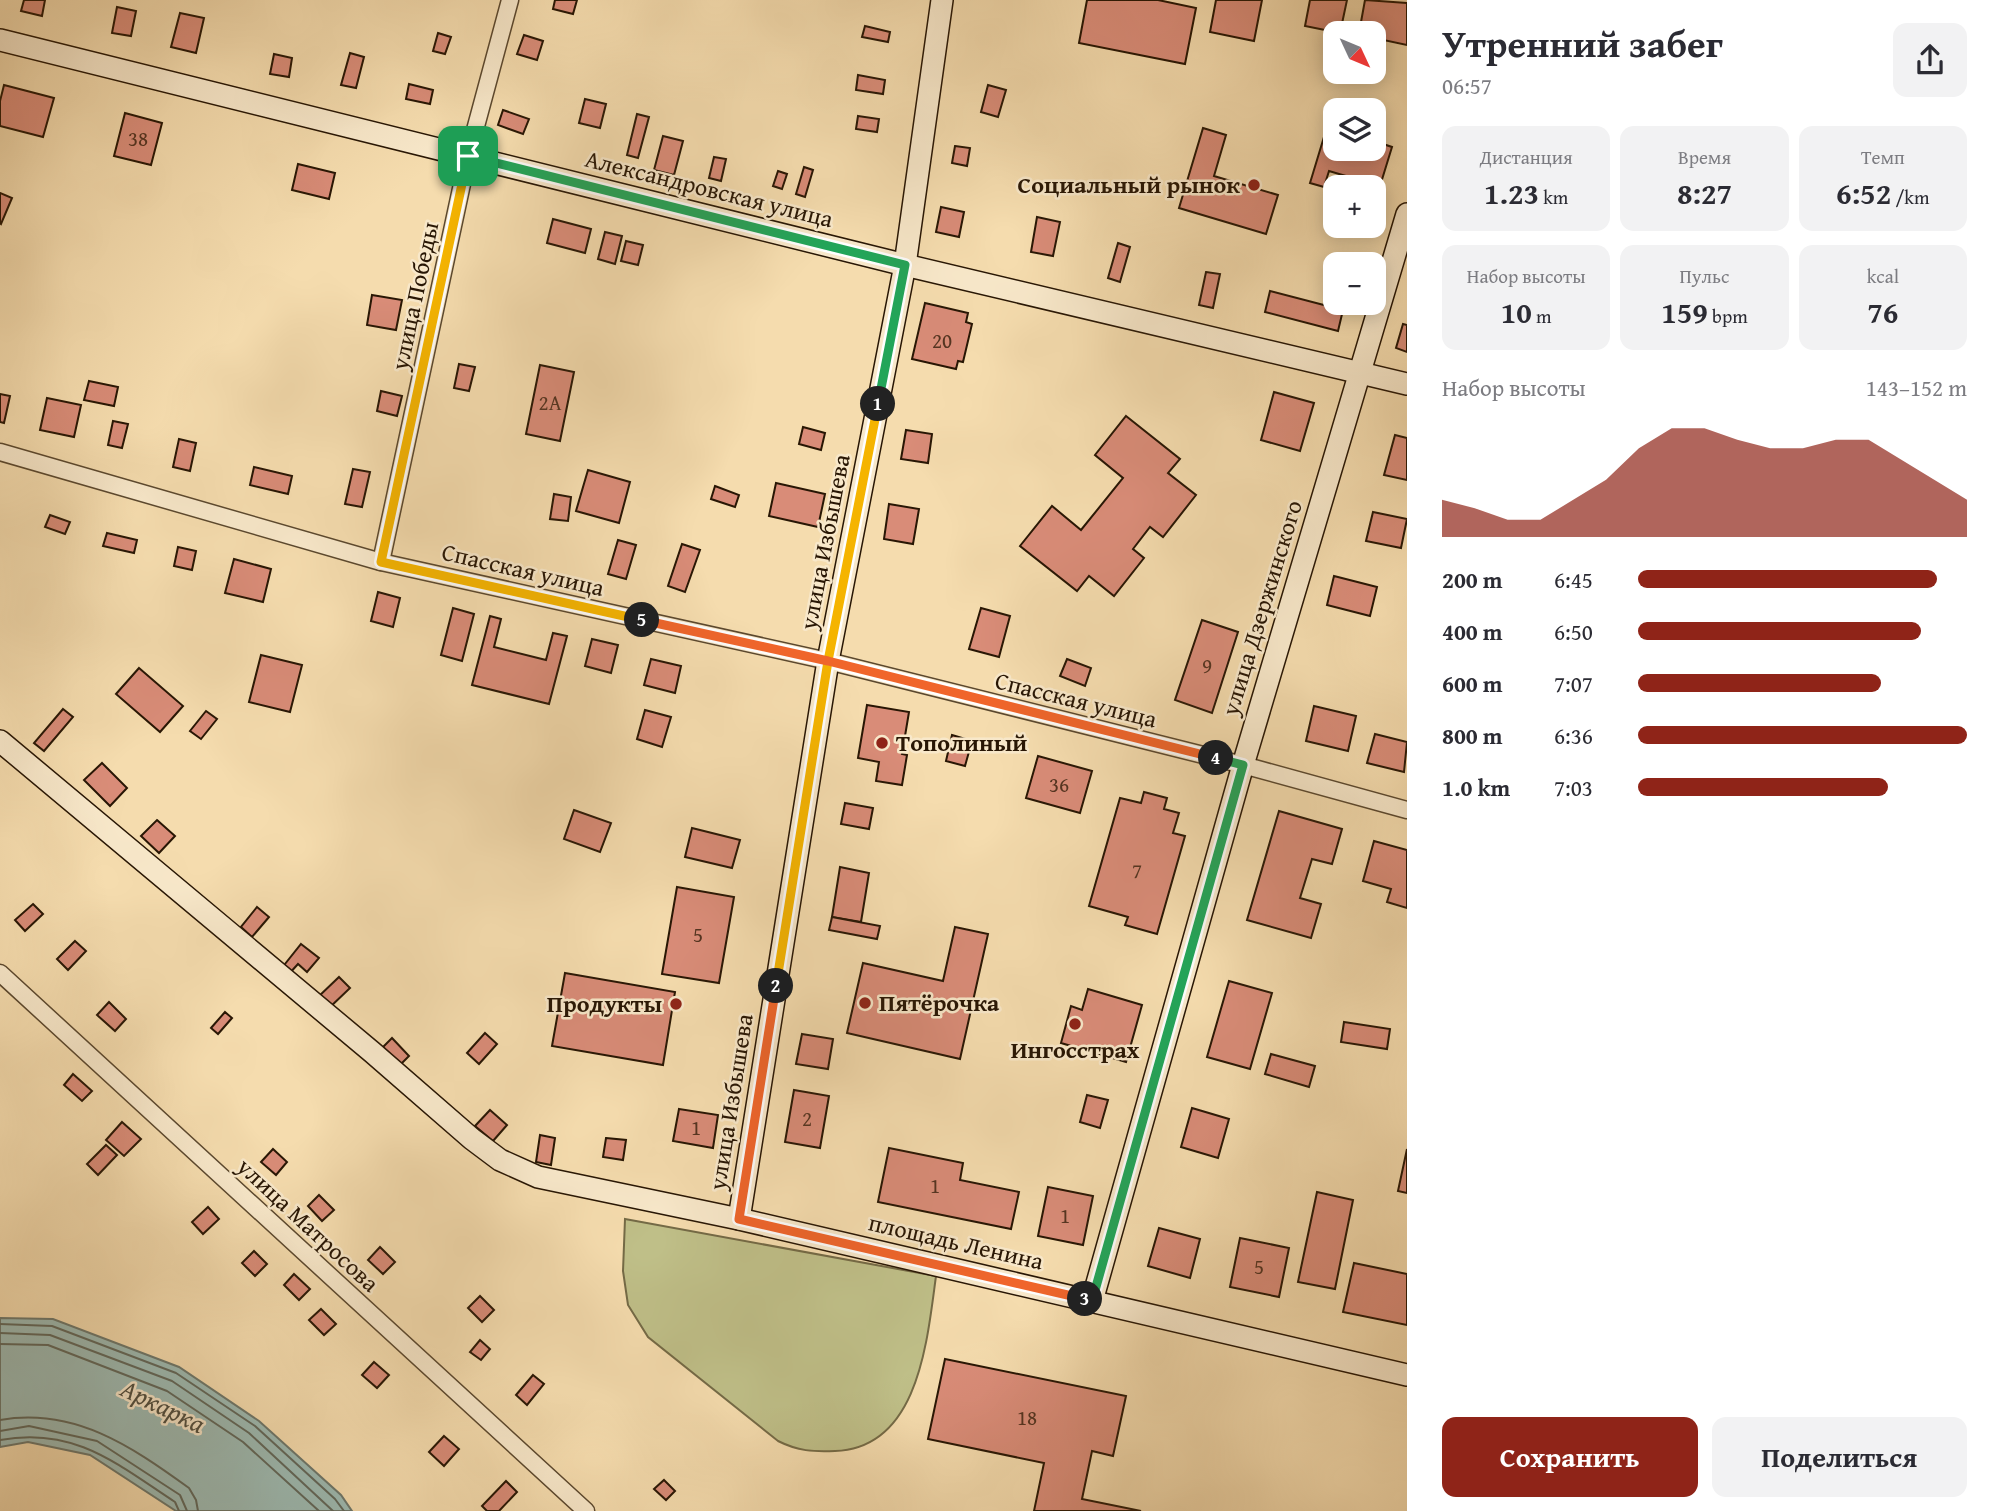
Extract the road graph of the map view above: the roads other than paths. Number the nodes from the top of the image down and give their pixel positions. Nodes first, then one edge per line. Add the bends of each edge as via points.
1 (510, 0) edge
2 (942, 0) edge
3 (0, 40) edge
4 (468, 156) junction
5 (1407, 214) edge
6 (905, 265) junction
7 (1360, 373) junction
8 (1407, 384) edge
9 (0, 452) edge
10 (381, 562) junction
11 (828, 661) junction
12 (0, 741) edge
13 (1243, 765) junction
14 (1407, 810) edge
15 (0, 973) edge
16 (739, 1219) junction
17 (1092, 1301) junction
18 (1407, 1375) edge
19 (586, 1511) edge

1 - 4 street, улица Победы
2 - 6 street, улица Избышева
3 - 4 street, Александровская улица
4 - 6 street, Александровская улица
4 - 10 street, улица Победы
5 - 7 street, улица Дзержинского
6 - 7 street, Александровская улица
6 - 11 street, улица Избышева
7 - 8 street, Александровская улица
7 - 13 street, улица Дзержинского
9 - 10 street, Спасская улица
10 - 11 street, Спасская улица
11 - 13 street, Спасская улица
11 - 16 street, улица Избышева
12 - 16 street, площадь Ленина via 500,1160 538,1177
13 - 14 street, Спасская улица
13 - 17 street, улица Дзержинского
15 - 19 street, улица Матросова
16 - 17 street, площадь Ленина
17 - 18 street, площадь Ленина

